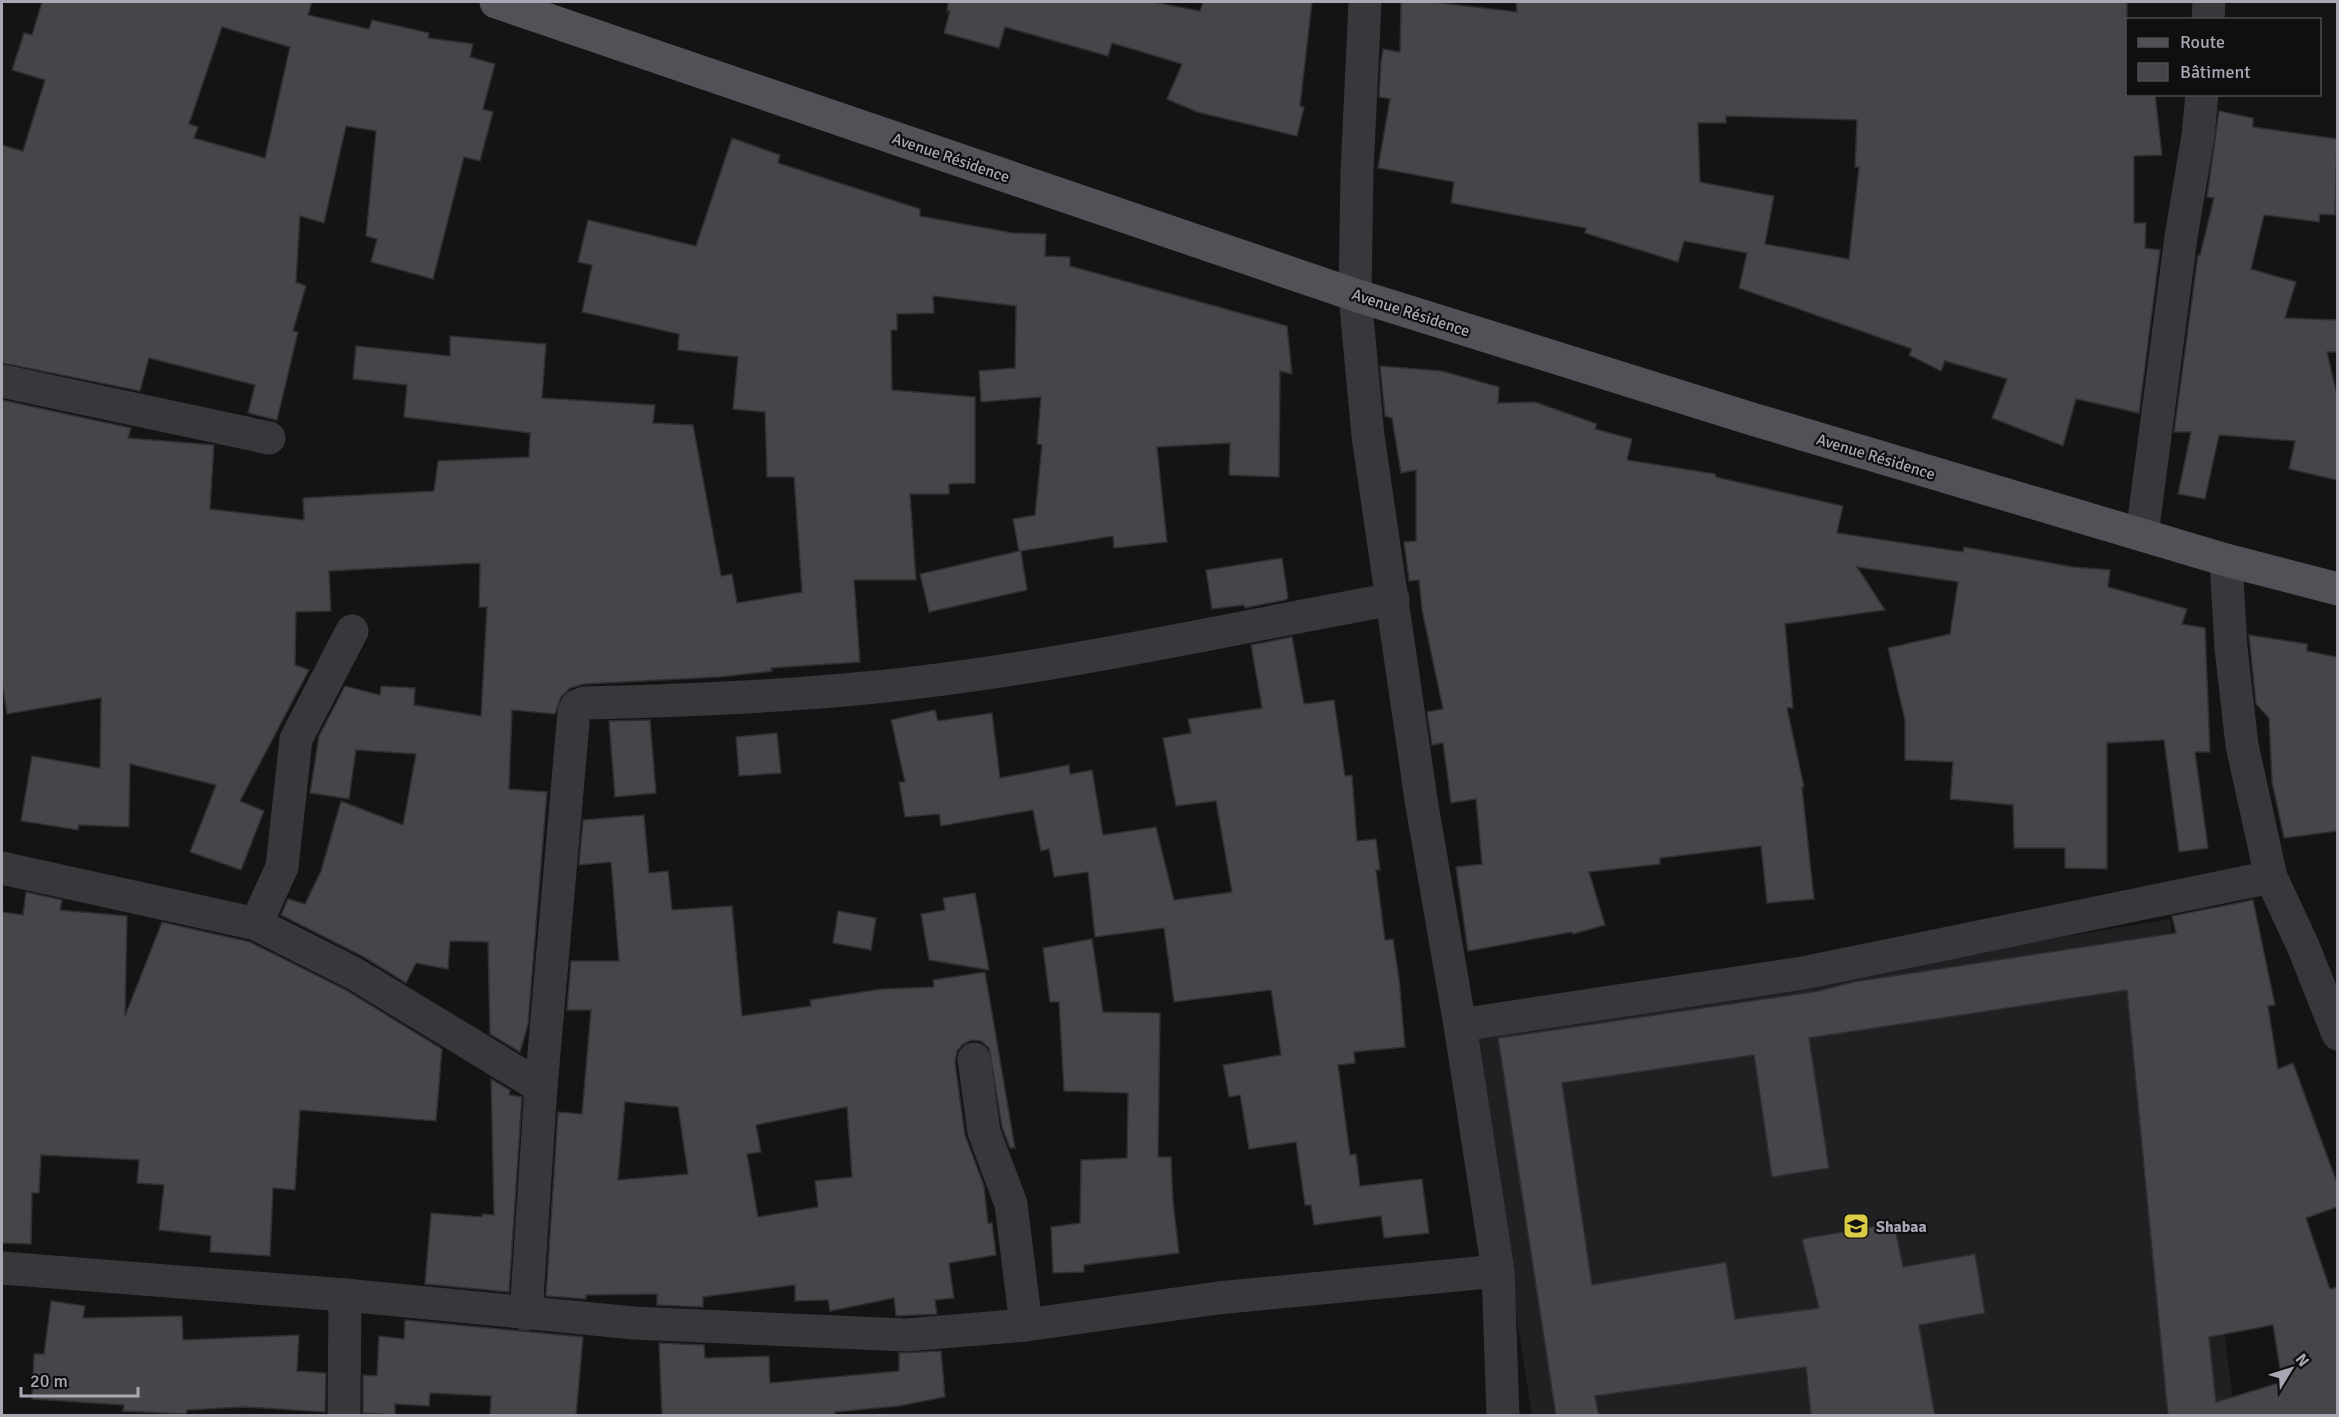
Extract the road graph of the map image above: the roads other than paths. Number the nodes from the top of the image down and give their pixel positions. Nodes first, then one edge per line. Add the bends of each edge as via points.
1 (496, 2) edge
2 (1365, 2) edge
3 (2209, 2) edge
4 (2208, 18) edge
5 (2202, 96) edge
6 (1355, 295) junction
7 (2, 381) edge
8 (269, 438) dead end
9 (2142, 535) junction
10 (2226, 560) junction
11 (2337, 589) edge
12 (1393, 599) junction
13 (352, 632) dead end
14 (2, 868) edge
15 (2271, 878) junction
16 (256, 924) junction
17 (1460, 1025) junction
18 (2337, 1034) edge
19 (974, 1059) dead end
20 (541, 1087) junction
21 (2, 1268) edge
22 (1498, 1271) junction
23 (345, 1295) junction
24 (526, 1314) junction
25 (1026, 1325) junction
26 (344, 1416) edge
27 (1503, 1416) edge

1 - 6 main road, Avenue Résidence
2 - 6 street
3 - 4 street
5 - 9 street
6 - 9 main road, Avenue Résidence via 1741,416
6 - 12 street via 1368,436
7 - 8 street
9 - 10 main road, Avenue Résidence
10 - 11 main road, Avenue Résidence
10 - 15 street via 2242,745
12 - 17 street via 1422,806
12 - 20 street via 1008,669 879,687 712,701 577,706 573,712
13 - 16 street via 296,739 282,867
14 - 16 street
15 - 17 street via 1803,974
15 - 18 street
16 - 20 street via 355,974
17 - 22 street
19 - 25 street via 984,1132 1011,1204
20 - 24 street
21 - 23 street
22 - 25 street via 1218,1298
22 - 27 street
23 - 24 street
23 - 26 street
24 - 25 street via 634,1323 906,1335

